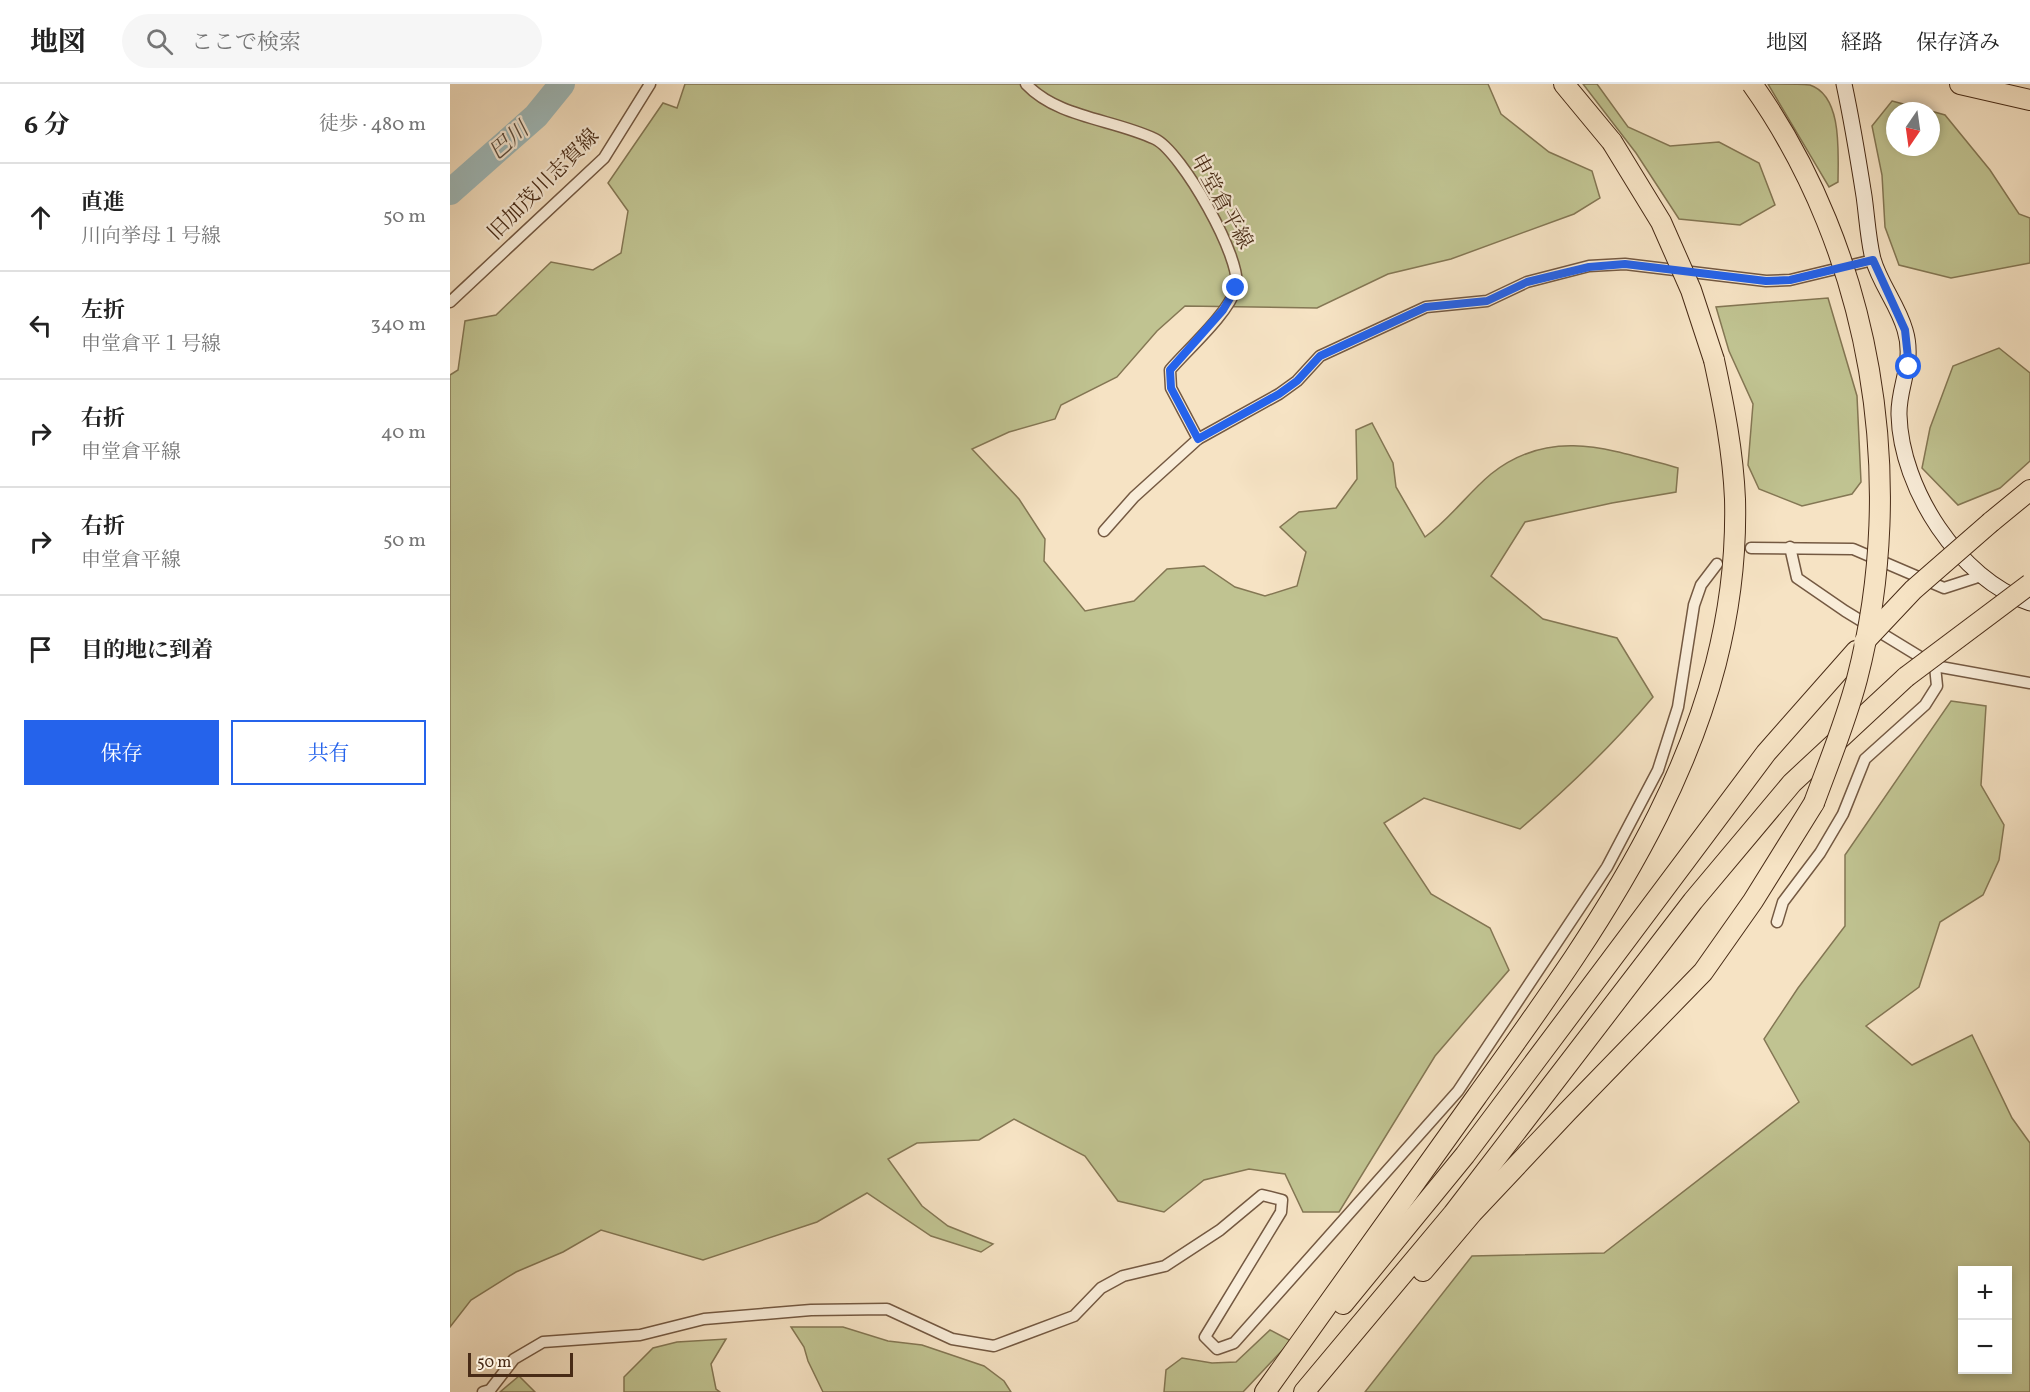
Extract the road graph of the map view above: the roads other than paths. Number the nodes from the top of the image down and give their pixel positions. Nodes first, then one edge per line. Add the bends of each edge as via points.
1 (650, 84) edge
2 (1026, 84) edge
3 (1564, 84) edge
4 (1752, 84) edge
5 (1844, 84) edge
6 (1960, 84) edge
7 (2030, 100) edge
8 (1873, 260) junction
9 (450, 302) edge
10 (1198, 439) junction
11 (2030, 490) edge
12 (1104, 531) dead end
13 (1790, 547) junction
14 (1751, 548) dead end
15 (1717, 564) dead end
16 (1981, 576) junction
17 (2030, 584) edge
18 (2030, 603) edge
19 (1935, 666) junction
20 (2030, 683) edge
21 (1777, 922) dead end
22 (1337, 1353) junction
23 (483, 1392) edge
24 (1265, 1392) edge
25 (1271, 1392) edge
26 (1304, 1392) edge

1 - 9 street, 旧加茂川志賀線 via 604,158
2 - 10 street, 申堂倉平線 via 1058,108 1157,140 1174,154 1198,189 1232,257 1238,272 1236,288 1223,310 1170,370 1171,388
3 - 24 highway, bridge via 1612,142 1661,222 1691,290 1714,360 1727,423 1735,499 1732,572 1721,637 1705,701 1677,777 1658,821 1620,889 1561,980
4 - 22 highway, bridge via 1808,176 1832,235 1854,302 1872,384 1880,530 1857,678 1814,803 1703,972 1480,1205 1393,1306
5 - 8 street
6 - 7 highway
8 - 10 street via 1790,280 1766,281 1625,264 1589,267 1527,282 1487,301 1426,307 1320,356 1279,394
8 - 16 street via 1905,330 1909,367 1899,413 1912,474 1952,547
10 - 12 street via 1134,497
11 - 25 highway, bridge via 1913,590 1766,753 1465,1155
13 - 14 street
13 - 16 street via 1853,549 1944,588
13 - 19 street via 1797,578
15 - 23 street via 1701,585 1694,605 1678,707 1658,770 1607,867 1458,1091 1234,1343 1217,1349 1205,1336 1281,1212 1282,1200 1262,1195 1220,1230 1165,1266 1124,1276 1101,1288 1074,1316 994,1346 952,1339 887,1309 811,1310 704,1319 640,1335 543,1342 514,1359 490,1390
16 - 18 street
17 - 22 highway, bridge via 1906,677 1792,783 1693,901 1454,1214
19 - 20 street
19 - 21 street via 1937,686 1925,705 1865,759 1843,814 1783,902
22 - 26 highway

